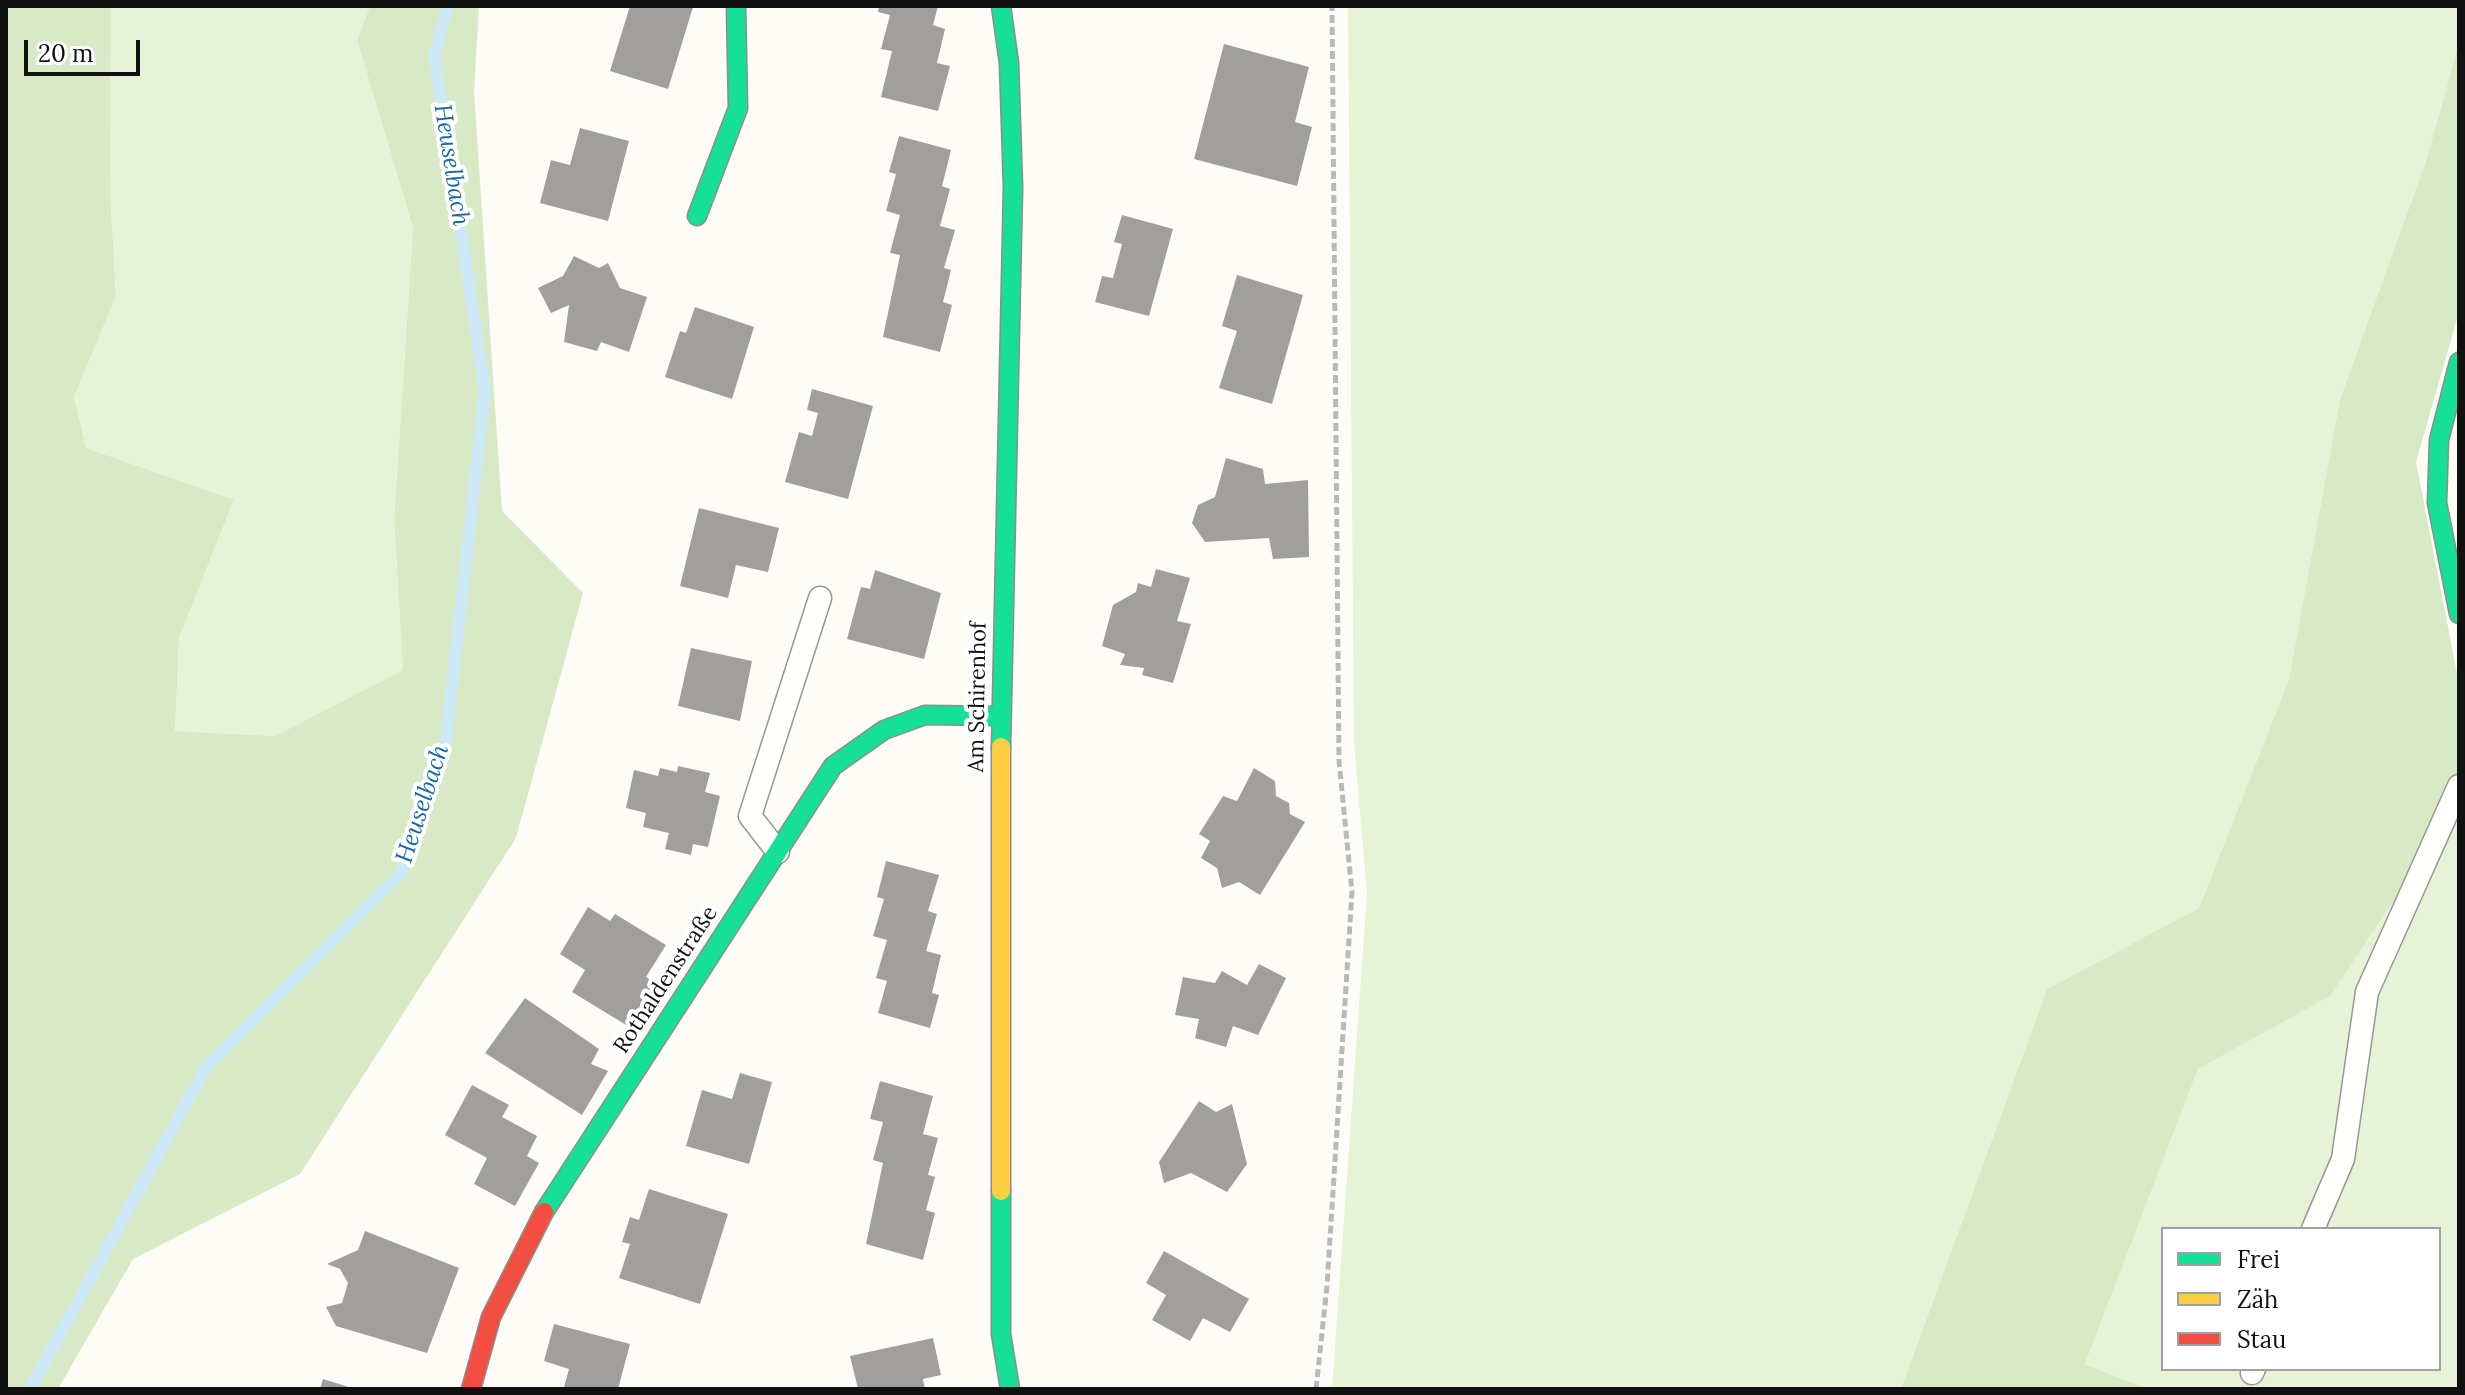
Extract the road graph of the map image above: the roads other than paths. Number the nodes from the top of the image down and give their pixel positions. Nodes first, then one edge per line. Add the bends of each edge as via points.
1 (736, 6) edge
2 (1001, 6) edge
3 (697, 216) dead end
4 (2459, 362) edge
5 (820, 598) dead end
6 (2459, 614) edge
7 (1001, 716) junction
8 (2459, 786) edge
9 (778, 852) junction
10 (2314, 1227) edge
11 (471, 1389) edge
12 (1010, 1389) edge

1 - 3 street via 738,108
2 - 7 street, Am Schirenhof via 1009,63 1013,187
4 - 6 street via 2439,440 2437,503
5 - 9 lane via 750,816
7 - 9 street, Rothaldenstraße via 925,715 884,730 833,766
7 - 12 street, Am Schirenhof via 1001,1334
8 - 10 lane via 2367,992 2343,1159
9 - 11 street, Rothaldenstraße via 530,1234 491,1317

